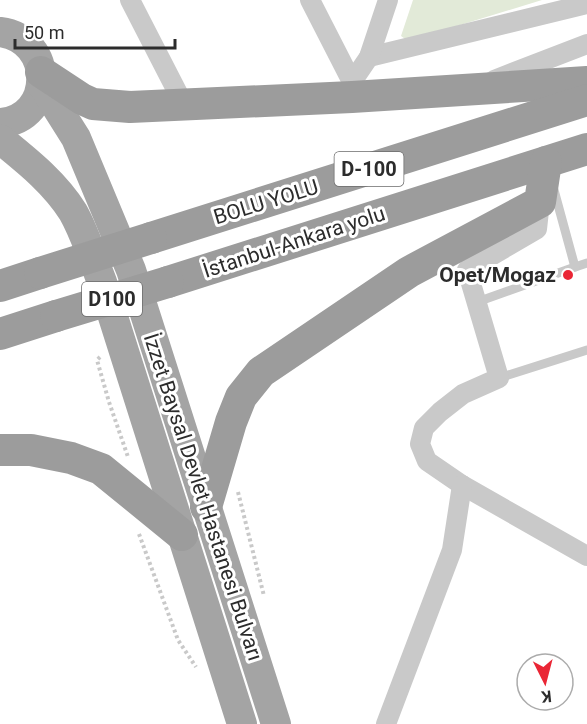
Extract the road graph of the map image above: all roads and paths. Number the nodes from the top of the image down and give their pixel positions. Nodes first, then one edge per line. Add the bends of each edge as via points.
1 (130, 0) edge
2 (310, 0) edge
3 (388, 0) edge
4 (587, 4) edge
5 (4, 29) edge
6 (587, 44) edge
7 (369, 57) junction
8 (41, 78) junction
9 (587, 82) edge
10 (352, 89) junction
11 (467, 90) junction
12 (587, 100) edge
13 (184, 105) junction
14 (0, 123) edge
15 (0, 140) edge
16 (587, 149) edge
17 (546, 162) junction
18 (587, 167) edge
19 (540, 202) junction
20 (151, 238) joint
21 (587, 263) edge
22 (575, 267) junction
23 (168, 282) joint
24 (0, 286) edge
25 (477, 302) junction
26 (0, 334) edge
27 (587, 350) edge
28 (499, 378) junction
29 (0, 450) edge
30 (462, 484) junction
31 (206, 507) junction
32 (182, 535) junction
33 (142, 542) dead end
34 (587, 556) edge
35 (201, 675) dead end
36 (242, 724) edge
37 (276, 724) edge
38 (386, 724) edge

1 - 13 street
2 - 10 street
3 - 7 street
4 - 7 street
5 - 8 main road, İzzet Baysal Devlet Hastanesi Bulvarı via 26,43 36,55
6 - 11 street
7 - 10 street
8 - 13 highway via 93,104
8 - 14 main road via 39,95 25,114
8 - 31 main road, İzzet Baysal Devlet Hastanesi Bulvarı via 76,138 131,270
9 - 11 highway
10 - 11 highway
10 - 13 highway
12 - 20 highway, BOLU YOLU / D-100
15 - 32 main road, İzzet Baysal Devlet Hastanesi Bulvarı via 39,171 74,214 102,282
16 - 17 highway, İstanbul-Ankara yolu / D-100
17 - 18 street
17 - 19 highway
17 - 22 lane
17 - 23 highway, İstanbul-Ankara yolu / D-100
19 - 25 street via 537,229 467,270
19 - 31 highway via 409,272 261,372 241,397
20 - 24 highway, D100, bridge
21 - 22 lane
22 - 25 lane
23 - 26 highway, İstanbul-Ankara yolu / D100, bridge
25 - 28 street
27 - 28 lane
28 - 30 street via 463,394 424,428 420,444 426,461
29 - 32 highway via 31,450 101,469
30 - 34 street
30 - 38 street via 452,550
31 - 37 main road, İzzet Baysal Devlet Hastanesi Bulvarı
32 - 36 main road, İzzet Baysal Devlet Hastanesi Bulvarı
33 - 35 path via 178,640

